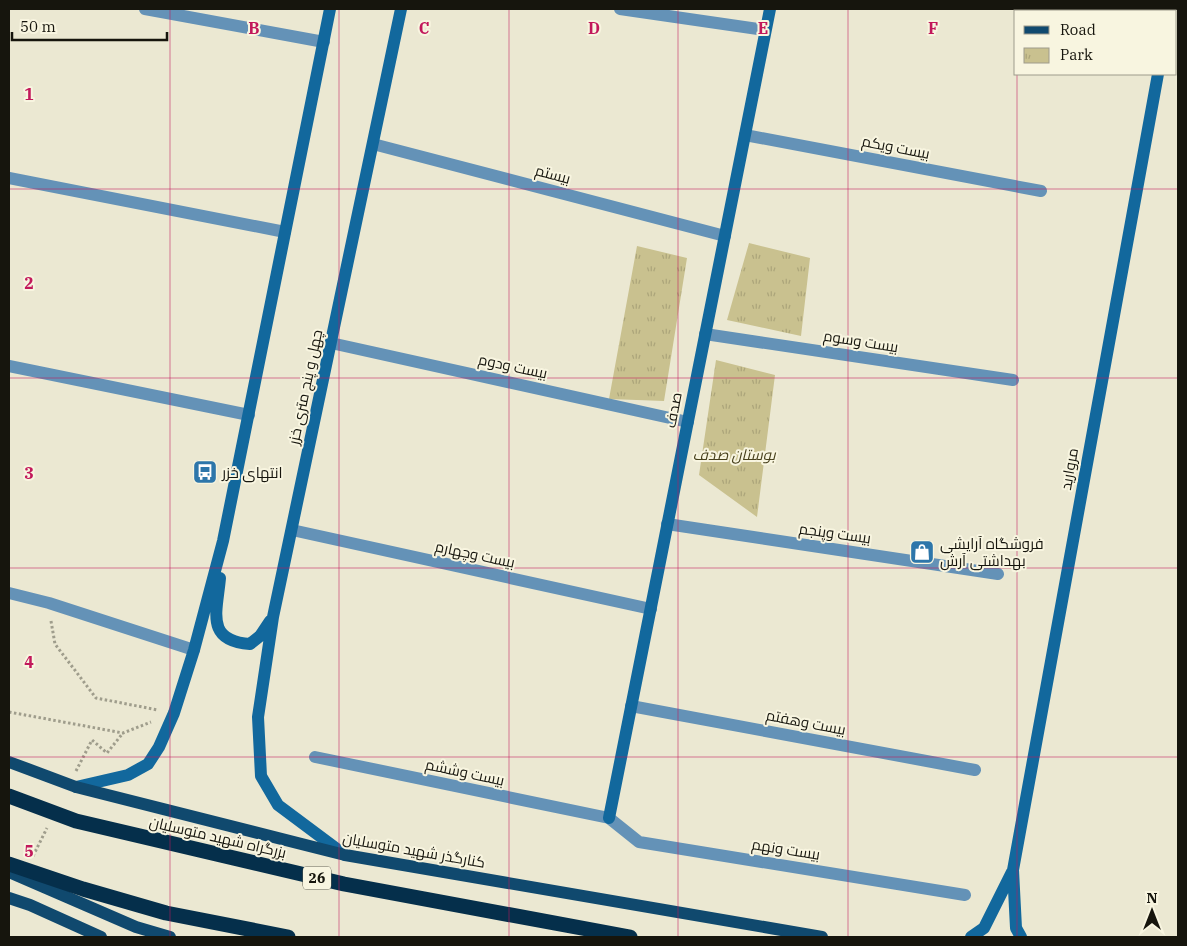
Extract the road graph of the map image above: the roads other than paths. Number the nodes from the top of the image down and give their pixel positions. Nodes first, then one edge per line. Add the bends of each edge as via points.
1 (145, 9) edge
2 (330, 9) edge
3 (401, 9) edge
4 (620, 9) edge
5 (770, 9) edge
6 (766, 30) junction
7 (324, 42) junction
8 (1158, 75) edge
9 (745, 135) junction
10 (373, 144) junction
11 (9, 178) edge
12 (1040, 191) dead end
13 (285, 232) junction
14 (724, 236) junction
15 (705, 334) junction
16 (331, 343) junction
17 (9, 366) edge
18 (1013, 380) dead end
19 (249, 415) junction
20 (688, 422) junction
21 (667, 524) junction
22 (292, 530) junction
23 (224, 541) junction
24 (998, 574) dead end
25 (9, 593) edge
26 (650, 609) junction
27 (273, 617) junction
28 (194, 650) junction
29 (632, 706) junction
30 (315, 757) dead end
31 (9, 762) edge
32 (975, 770) dead end
33 (76, 787) junction
34 (9, 796) edge
35 (609, 818) junction
36 (345, 855) junction
37 (9, 864) edge
38 (1013, 870) junction
39 (9, 872) edge
40 (965, 895) dead end
41 (9, 898) edge
42 (100, 937) edge
43 (170, 937) edge
44 (288, 937) edge
45 (630, 937) edge
46 (822, 937) edge
47 (971, 937) edge
48 (1021, 937) edge

1 - 7 street
2 - 7 main road
3 - 10 main road, چهل و پنج متری خزر
4 - 6 street
5 - 6 main road, صدف
6 - 9 main road, صدف
7 - 13 main road
8 - 38 main road, مروارید
9 - 12 street, بیست ویکم
9 - 14 main road, صدف
10 - 14 street, بیستم
10 - 16 main road, چهل و پنج متری خزر
11 - 13 street
13 - 19 main road
14 - 15 main road, صدف
15 - 18 street, بیست وسوم
15 - 20 main road, صدف
16 - 20 street, بیست ودوم
16 - 22 main road, چهل و پنج متری خزر
17 - 19 street
19 - 23 main road
20 - 21 main road, صدف
21 - 24 street, بیست وپنجم
21 - 26 main road, صدف
22 - 26 street, بیست وچهارم
22 - 27 main road, چهل و پنج متری خزر
23 - 27 main road via 216,623 222,635 236,643 250,644
23 - 28 main road
25 - 28 street
26 - 29 main road, صدف
27 - 36 main road, چهل و پنج متری خزر via 258,716 261,776 278,805
28 - 33 main road via 174,713 159,748 148,764 128,775
29 - 32 street, بیست وهفتم
29 - 35 main road, صدف
30 - 35 street, بیست وششم
31 - 33 main road, کنارگذر شهید متوسلیان
33 - 36 main road, کنارگذر شهید متوسلیان
34 - 45 highway, بزرگراه شهید متوسلیان / 26 via 76,821 344,884
35 - 40 street, بیست ونهم via 639,842
36 - 46 main road, کنارگذر شهید متوسلیان
37 - 44 highway via 166,913
38 - 47 main road via 984,928
38 - 48 main road via 1016,928
39 - 43 main road via 136,927
41 - 42 main road via 30,904

